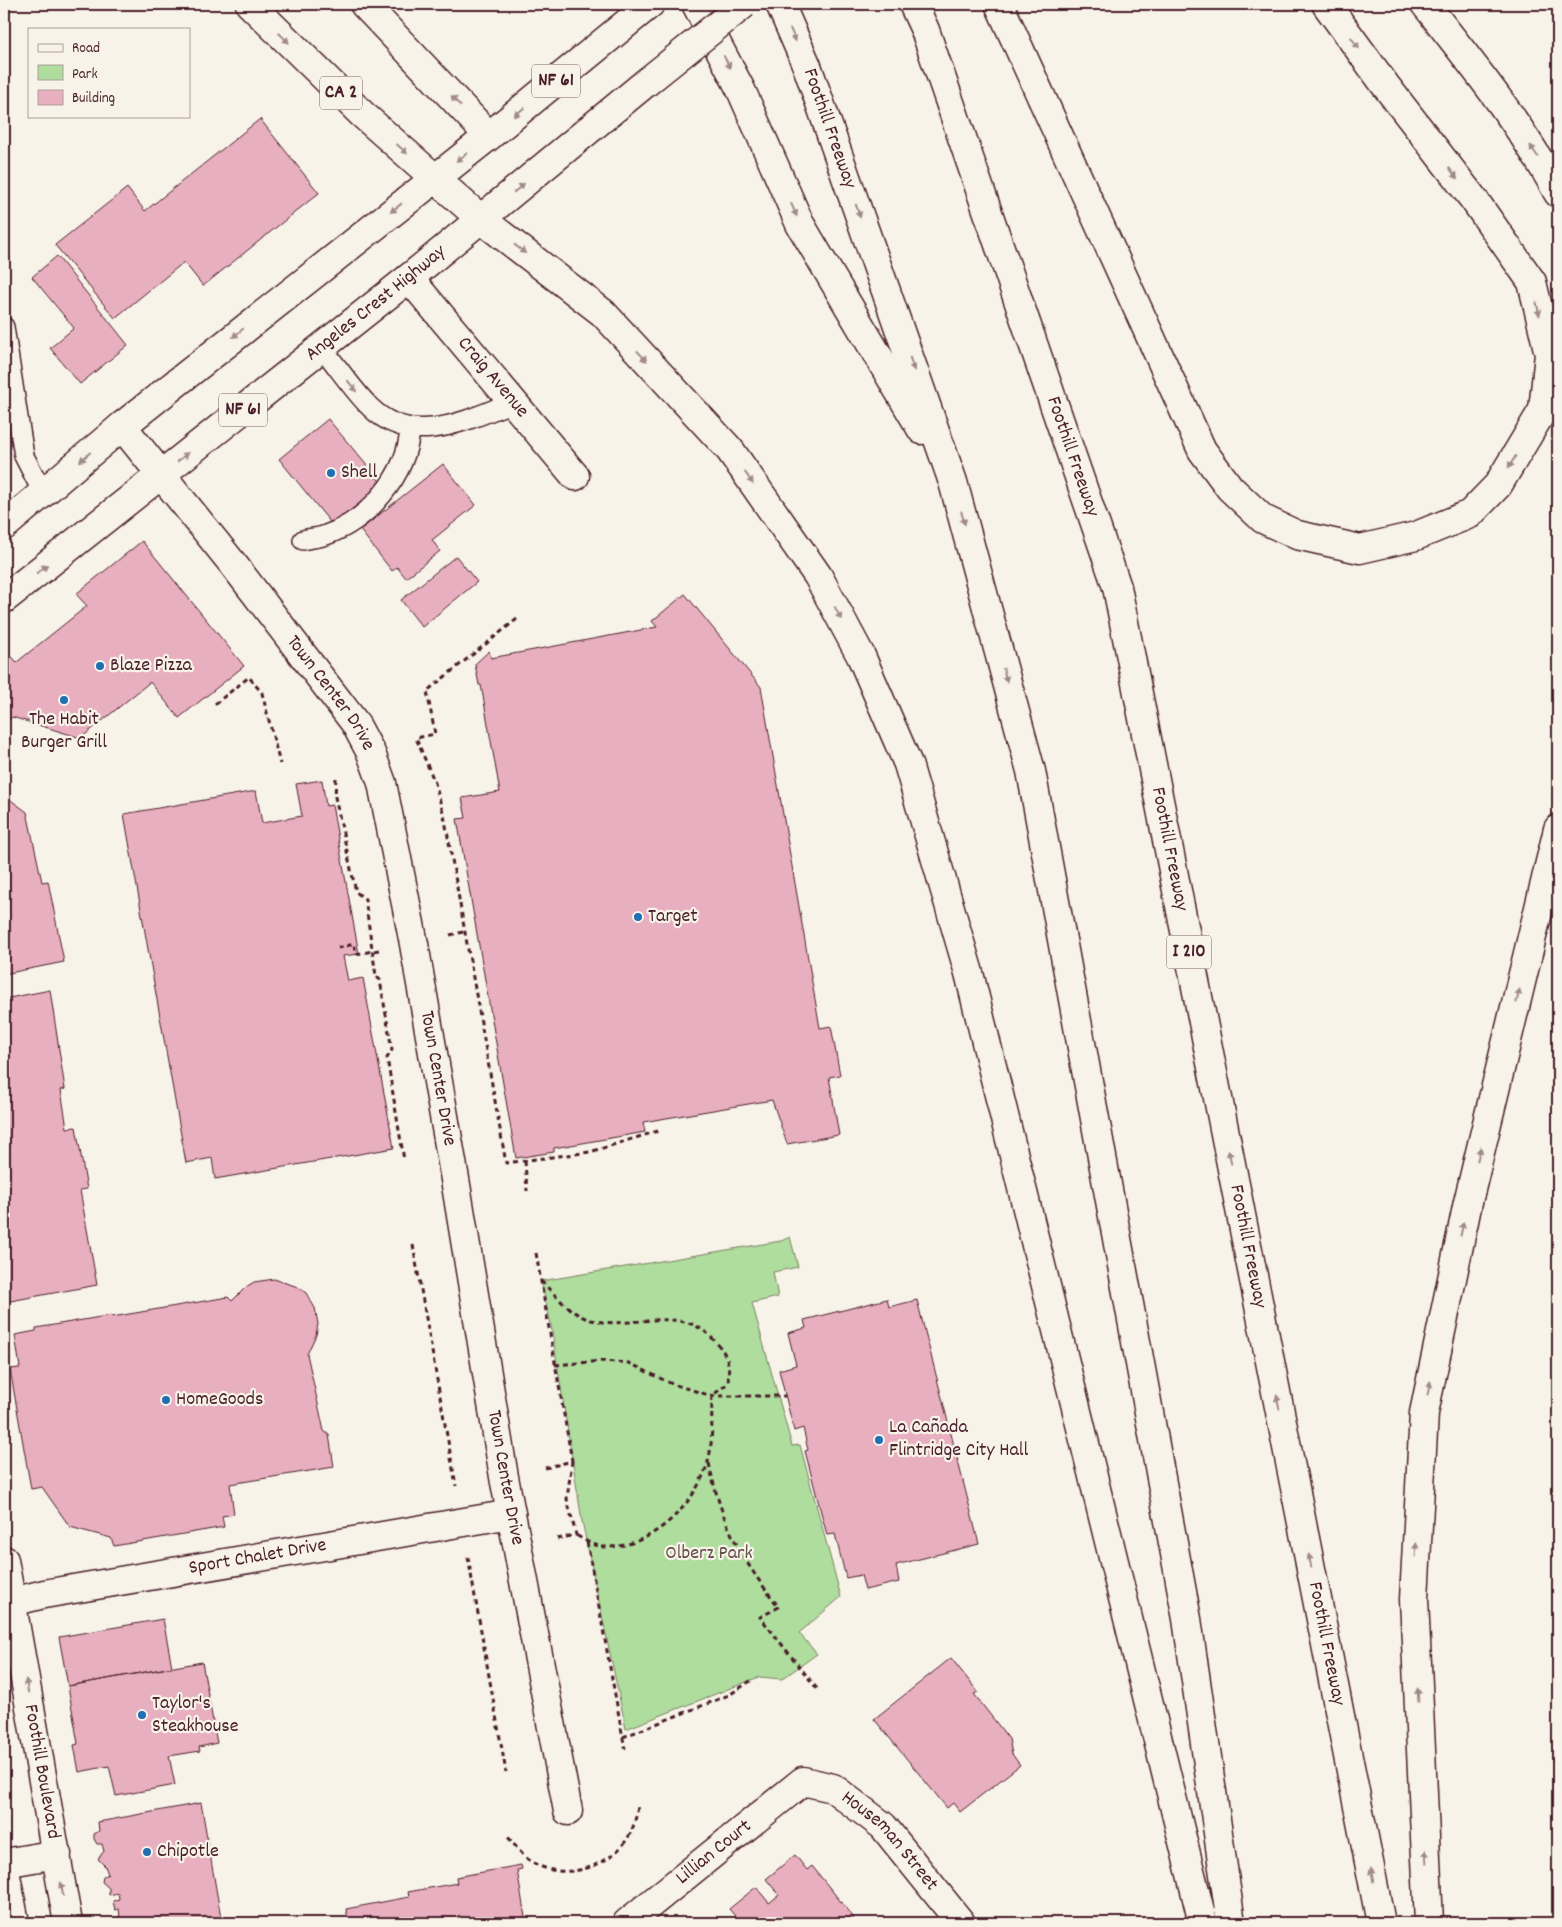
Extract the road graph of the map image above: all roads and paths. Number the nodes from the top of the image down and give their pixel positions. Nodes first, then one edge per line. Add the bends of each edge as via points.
1 (250, 4) edge
2 (364, 4) edge
3 (650, 4) edge
4 (696, 4) edge
5 (744, 4) edge
6 (780, 4) edge
7 (913, 4) edge
8 (999, 4) edge
9 (1326, 4) edge
10 (1425, 4) edge
11 (489, 136) junction
12 (435, 178) junction
13 (1558, 193) edge
14 (481, 219) junction
15 (409, 278) junction
16 (4, 327) edge
17 (322, 348) junction
18 (513, 402) junction
19 (122, 426) junction
20 (410, 429) junction
21 (161, 475) junction
22 (575, 476) dead end
23 (953, 482) junction
24 (43, 493) junction
25 (4, 526) edge
26 (303, 540) dead end
27 (4, 599) edge
28 (516, 619) dead end
29 (215, 704) dead end
30 (280, 764) dead end
31 (336, 778) dead end
32 (1558, 829) edge
33 (463, 932) junction
34 (450, 936) dead end
35 (338, 948) dead end
36 (379, 950) dead end
37 (373, 951) junction
38 (658, 1131) dead end
39 (404, 1160) dead end
40 (525, 1161) junction
41 (527, 1191) dead end
42 (413, 1245) dead end
43 (536, 1253) dead end
44 (541, 1281) junction
45 (555, 1365) junction
46 (712, 1396) junction
47 (785, 1396) dead end
48 (708, 1459) junction
49 (572, 1461) junction
50 (545, 1468) dead end
51 (456, 1486) dead end
52 (511, 1514) junction
53 (576, 1535) junction
54 (557, 1539) dead end
55 (586, 1541) junction
56 (468, 1556) dead end
57 (4, 1560) edge
58 (8, 1603) edge
59 (752, 1680) dead end
60 (818, 1690) dead end
61 (623, 1737) junction
62 (625, 1749) dead end
63 (506, 1772) dead end
64 (803, 1781) joint
65 (638, 1807) dead end
66 (568, 1811) dead end
67 (508, 1837) dead end
68 (57, 1854) junction
69 (4, 1864) edge
70 (15, 1923) edge
71 (68, 1923) edge
72 (627, 1923) edge
73 (961, 1923) edge
74 (1203, 1923) edge
75 (1231, 1923) edge
76 (1381, 1923) edge
77 (1429, 1923) edge

1 -> 12 main road, CA 2 via 362,114
11 -> 2 main road
3 -> 11 main road, NF 61
4 -> 23 main road via 741,90 800,224
14 -> 5 main road, Angeles Crest Highway, bridge
6 -> 23 main road, Foothill Freeway via 807,66
76 -> 7 main road, Foothill Freeway / I 210 via 1117,587 925,30
9 -> 8 main road via 1532,282 1548,354 1542,410 1498,485 1470,514 1416,536 1360,548 1298,535 1263,519 1230,488 1202,450
13 -> 10 main road via 1493,89
11 -> 12 main road, NF 61
12 - 14 main road, CA 2
12 -> 19 main road, NF 61
14 - 15 main road, Angeles Crest Highway / NF 61
14 -> 74 main road via 603,313 730,450 818,576 861,656 908,764 969,973
15 - 17 main road, Angeles Crest Highway / NF 61
15 - 18 main road, Craig Avenue
16 - 24 lane via 24,456
17 -> 20 lane via 372,408 391,422
21 -> 17 main road, Angeles Crest Highway / NF 61
18 - 20 lane via 436,429
18 - 22 main road, Craig Avenue
19 - 21 main road, Town Center Drive
19 -> 24 main road, NF 61
20 - 26 lane via 409,447 401,469 368,508 325,536
27 -> 21 main road, Angeles Crest Highway / NF 61
21 - 52 main road, Town Center Drive via 355,723 372,754 382,783 414,944
23 -> 75 main road, Foothill Freeway via 1031,771 1187,1619
24 - 25 main road, NF 61
28 - 33 path via 427,690 435,734 416,738 435,783 444,820
29 - 30 path via 249,677 262,693
31 - 37 path via 336,797 356,892 365,899
77 -> 32 main road via 1414,1599 1424,1413 1468,1202
33 - 34 path
33 - 40 path via 506,1163
35 - 37 path via 354,944 356,954
36 - 37 path
37 - 39 path via 392,1050 387,1058
38 - 40 path via 590,1152
40 - 41 path
42 - 51 path
43 - 44 path
44 - 45 path
44 - 46 path via 573,1313 596,1322 674,1320 706,1331 724,1350 730,1365 728,1383
45 - 46 path via 602,1361 629,1363 672,1384
45 - 49 path
46 - 47 path
46 - 48 path
48 - 55 path via 689,1502 642,1540 602,1547
48 - 60 path via 716,1496 733,1540 753,1575 779,1607 760,1617
49 - 50 path
49 - 53 path via 567,1498
52 - 58 main road, Sport Chalet Drive via 44,1594
52 - 66 main road, Town Center Drive
53 - 54 path
53 - 55 path
55 - 61 path
56 - 63 path
57 - 58 main road, Foothill Boulevard
68 -> 58 main road, Foothill Boulevard
59 - 61 path via 729,1695
61 - 62 path
64 - 72 main road, Lillian Court
64 - 73 main road, Houseman Street via 833,1788 883,1826
65 - 67 path via 629,1837 613,1855 575,1872 550,1870 531,1862
68 - 69 main road
71 -> 68 main road, Foothill Boulevard
69 - 70 main road

